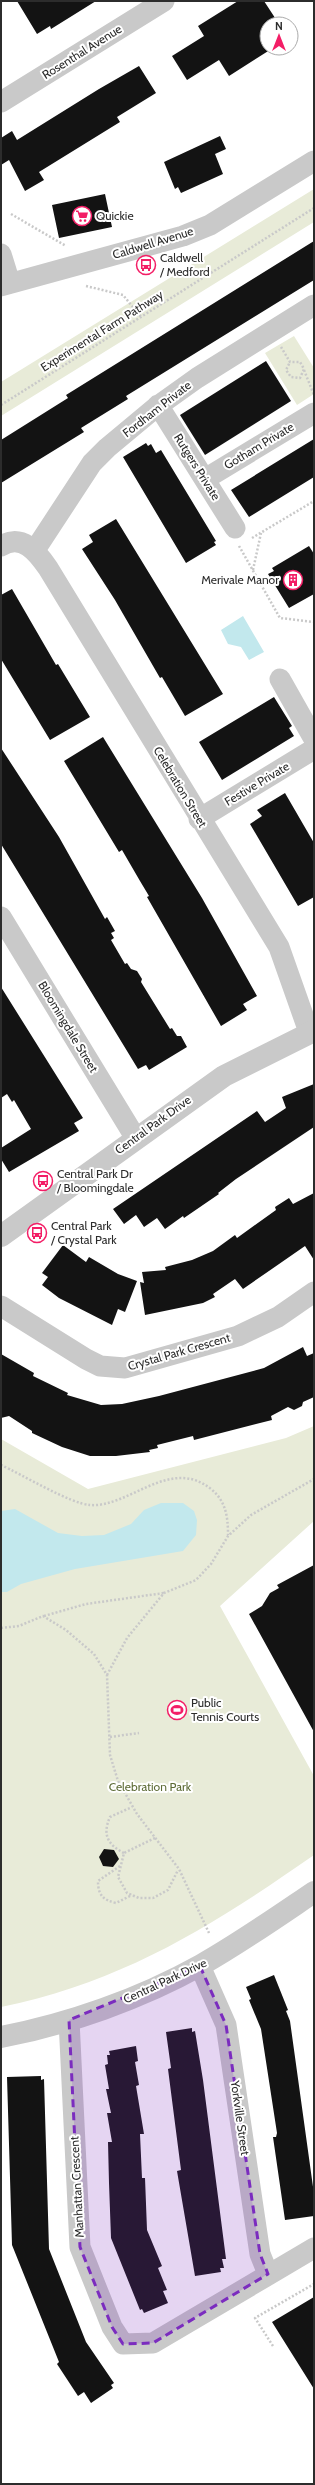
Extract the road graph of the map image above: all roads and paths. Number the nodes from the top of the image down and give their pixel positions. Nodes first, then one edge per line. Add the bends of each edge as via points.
1 (164, 1) edge
2 (1, 102) edge
3 (314, 161) edge
4 (314, 208) edge
5 (11, 214) dead end
6 (66, 246) dead end
7 (1, 254) edge
8 (6, 285) edge
9 (86, 286) dead end
10 (314, 305) edge
11 (141, 317) junction
12 (271, 332) junction
13 (290, 362) junction
14 (304, 369) junction
15 (314, 396) edge
16 (1, 405) edge
17 (158, 406) junction
18 (314, 413) edge
19 (205, 479) junction
20 (314, 501) edge
21 (261, 533) junction
22 (243, 537) junction
23 (1, 546) edge
24 (35, 550) junction
25 (253, 570) junction
26 (314, 622) edge
27 (280, 679) dead end
28 (314, 739) edge
29 (314, 749) edge
30 (199, 818) junction
31 (1, 917) edge
32 (311, 1032) edge
33 (135, 1137) junction
34 (1, 1236) edge
35 (314, 1292) edge
36 (1, 1306) edge
37 (1, 1465) edge
38 (314, 1479) edge
39 (228, 1536) junction
40 (164, 1593) junction
41 (44, 1616) junction
42 (1, 1628) edge
43 (107, 1675) junction
44 (139, 1734) dead end
45 (110, 1737) junction
46 (132, 1807) junction
47 (155, 1838) junction
48 (124, 1853) junction
49 (120, 1866) junction
50 (179, 1870) junction
51 (314, 1892) edge
52 (132, 1895) junction
53 (209, 1933) dead end
54 (200, 1966) junction
55 (69, 2020) junction
56 (1, 2037) edge
57 (314, 2248) edge
58 (268, 2274) junction
59 (314, 2284) edge
60 (273, 2346) dead end

1 - 2 street, Rosenthal Avenue
3 - 8 street, Caldwell Avenue via 210,225 183,236
4 - 11 path, Experimental Farm Pathway
5 - 6 path
7 - 8 street
9 - 11 path via 123,295
10 - 12 street, Fordham Private
11 - 16 path, Experimental Farm Pathway
12 - 13 path
12 - 17 street, Fordham Private via 197,378
13 - 14 path via 300,362
13 - 14 path via 286,370 290,377 300,378
14 - 15 path
17 - 19 street, Rutgers Private
17 - 24 street, Fordham Private via 92,463
18 - 19 street, Gotham Private
19 - 22 street, Rutgers Private
20 - 21 path
21 - 22 path
21 - 25 path
22 - 25 path via 239,546
23 - 24 street via 20,542
24 - 30 street, Celebration Street
25 - 26 path via 280,618
27 - 28 street
29 - 30 street, Festive Private
30 - 32 street, Celebration Street via 279,947
31 - 33 street, Bloomingdale Street
32 - 33 street, Central Park Drive via 224,1076
33 - 34 street, Central Park Drive
35 - 36 street, Crystal Park Crescent via 278,1317 245,1333 125,1368 100,1366 86,1359
37 - 39 path via 88,1505 108,1503 165,1480 201,1482 219,1496 224,1506
38 - 39 path via 262,1508
39 - 40 path via 211,1564 196,1580
40 - 41 path via 86,1604
40 - 43 path via 127,1638
41 - 42 path via 18,1626
41 - 43 path via 66,1630 94,1654
43 - 45 path
44 - 45 path
45 - 46 path via 113,1769
46 - 47 path
46 - 48 path via 110,1817 106,1826 106,1836 111,1846
47 - 48 path
47 - 50 path
48 - 49 path
49 - 52 path via 118,1877 127,1893
49 - 52 path via 98,1881 98,1891 104,1900 116,1903
50 - 52 path via 168,1890 153,1898
50 - 53 path
51 - 54 street, Central Park Drive
54 - 55 street, Central Park Drive via 161,1985
54 - 58 street, Yorkville Street via 226,2025 260,2254
55 - 56 street, Central Park Drive
55 - 58 street, Manhattan Crescent via 80,2247 112,2327 123,2344 153,2343
57 - 58 street, Manhattan Crescent
59 - 60 path via 255,2318

